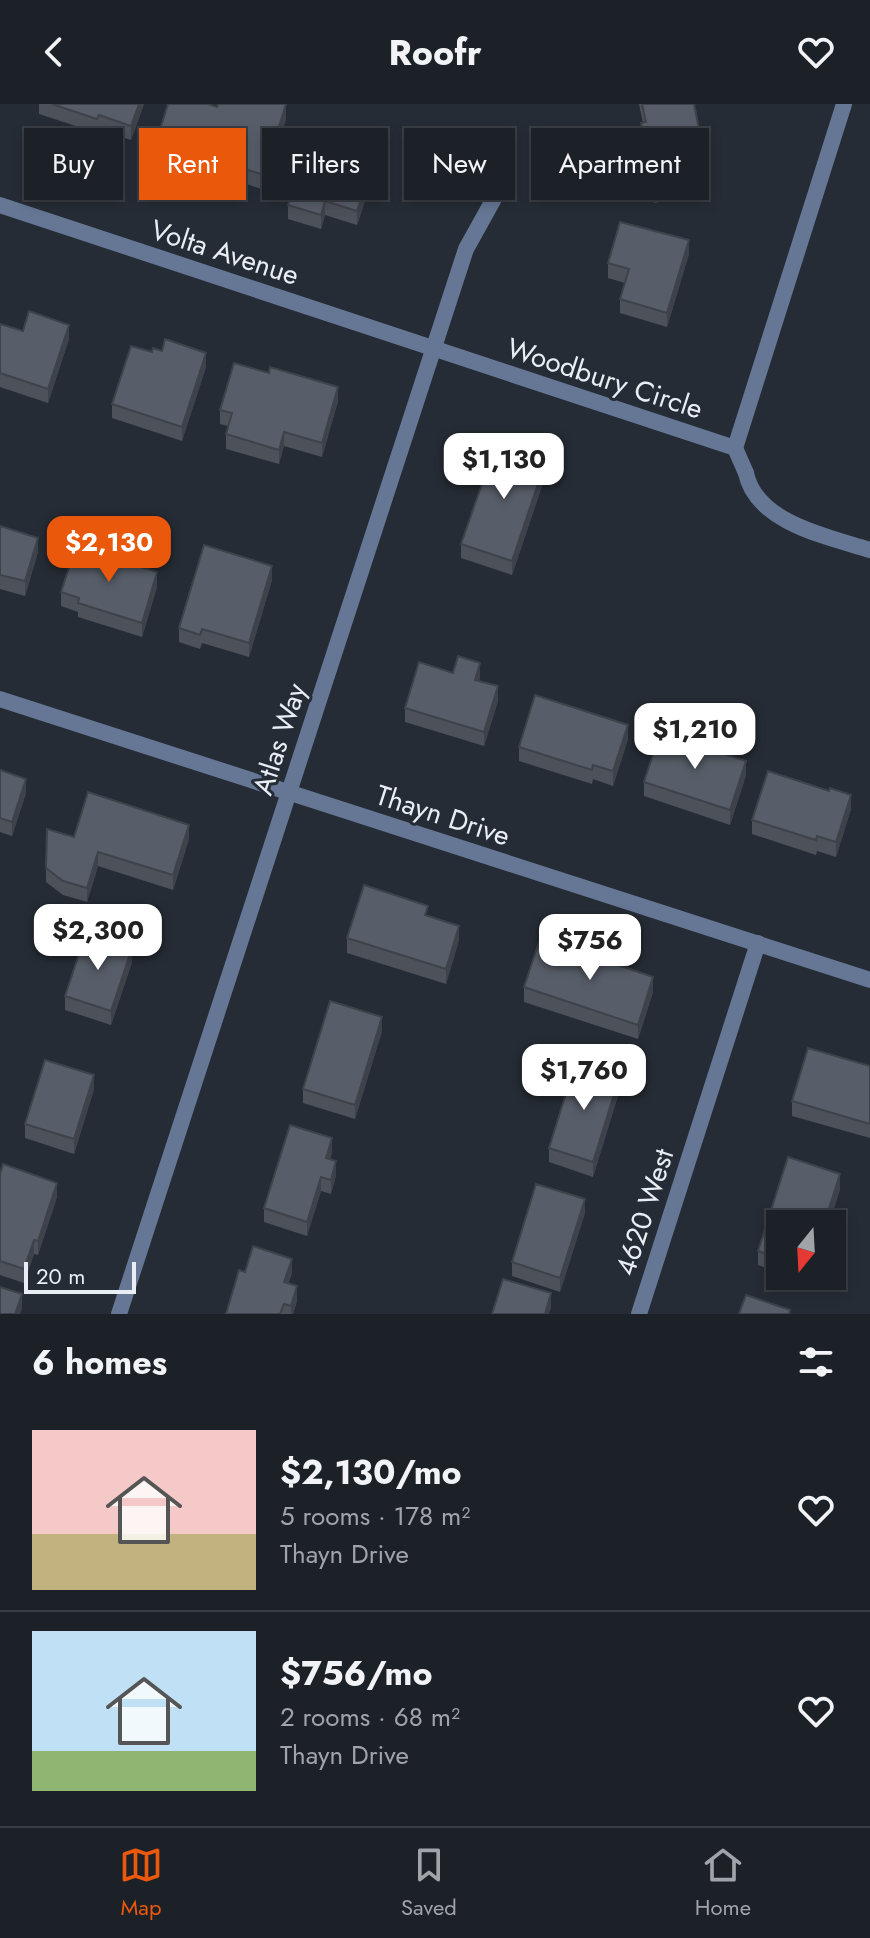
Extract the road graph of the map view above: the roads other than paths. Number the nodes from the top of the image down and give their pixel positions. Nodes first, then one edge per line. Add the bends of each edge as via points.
1 (844, 104) edge
2 (493, 200) edge
3 (0, 205) edge
4 (433, 349) junction
5 (735, 448) junction
6 (870, 550) edge
7 (0, 699) edge
8 (289, 792) junction
9 (758, 943) junction
10 (870, 980) edge
11 (119, 1314) edge
12 (639, 1314) edge

1 - 5 street
2 - 4 street, Atlas Way via 466,249
3 - 4 street, Volta Avenue
4 - 5 street, Woodbury Circle
4 - 8 street, Atlas Way
5 - 6 street via 748,483 768,508 794,526
7 - 8 street, Thayn Drive
8 - 9 street, Thayn Drive
8 - 11 street, Atlas Way
9 - 10 street, Thayn Drive
9 - 12 street, 4620 West

